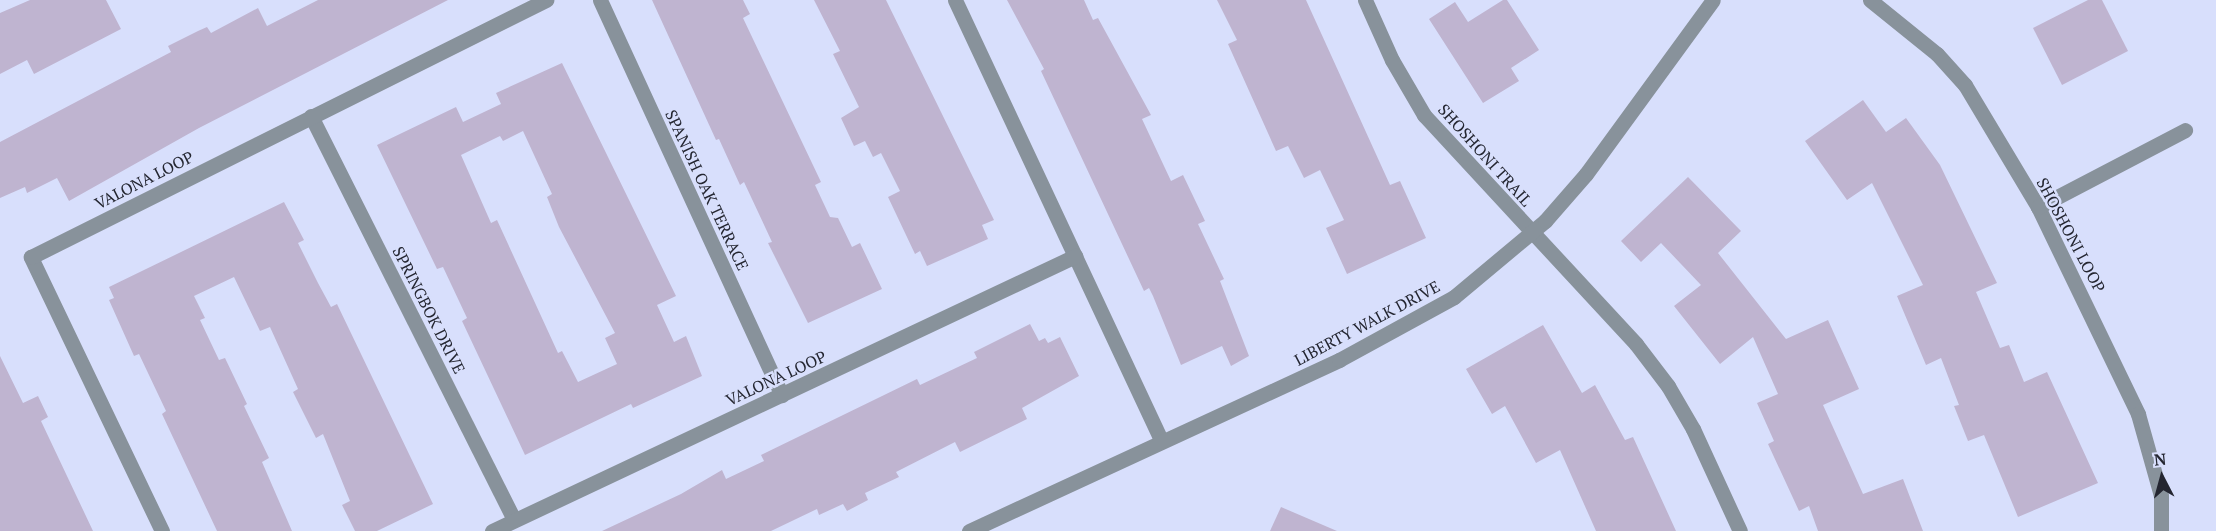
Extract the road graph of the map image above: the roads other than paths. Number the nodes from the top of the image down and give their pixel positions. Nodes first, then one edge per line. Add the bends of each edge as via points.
1 (546, 0) edge
2 (600, 0) edge
3 (955, 0) edge
4 (1365, 0) edge
5 (1713, 0) edge
6 (1870, 0) edge
7 (311, 116) junction
8 (2185, 130) dead end
9 (2038, 207) junction
10 (1533, 235) junction
11 (1075, 256) junction
12 (782, 395) junction
13 (1161, 440) junction
14 (514, 520) junction
15 (162, 531) edge
16 (492, 531) edge
17 (969, 531) edge
18 (1740, 531) edge
19 (2161, 531) edge

1 - 7 street, VALONA LOOP
2 - 12 street, SPANISH OAK TERRACE
3 - 11 street
4 - 10 street, SHOSHONI TRAIL via 1392,60 1424,115
5 - 10 street, LIBERTY WALK DRIVE via 1586,174
6 - 9 street, SHOSHONI LOOP via 1952,69
7 - 14 street, SPRINGBOK DRIVE
7 - 15 street, VALONA LOOP via 31,257
8 - 9 street
9 - 19 street, SHOSHONI LOOP via 2138,414 2161,495
10 - 13 street, LIBERTY WALK DRIVE via 1479,280 1418,320 1281,388
10 - 18 street via 1635,344 1668,386 1693,429
11 - 12 street, VALONA LOOP
11 - 13 street
12 - 14 street, VALONA LOOP
13 - 17 street, LIBERTY WALK DRIVE
14 - 16 street, VALONA LOOP

